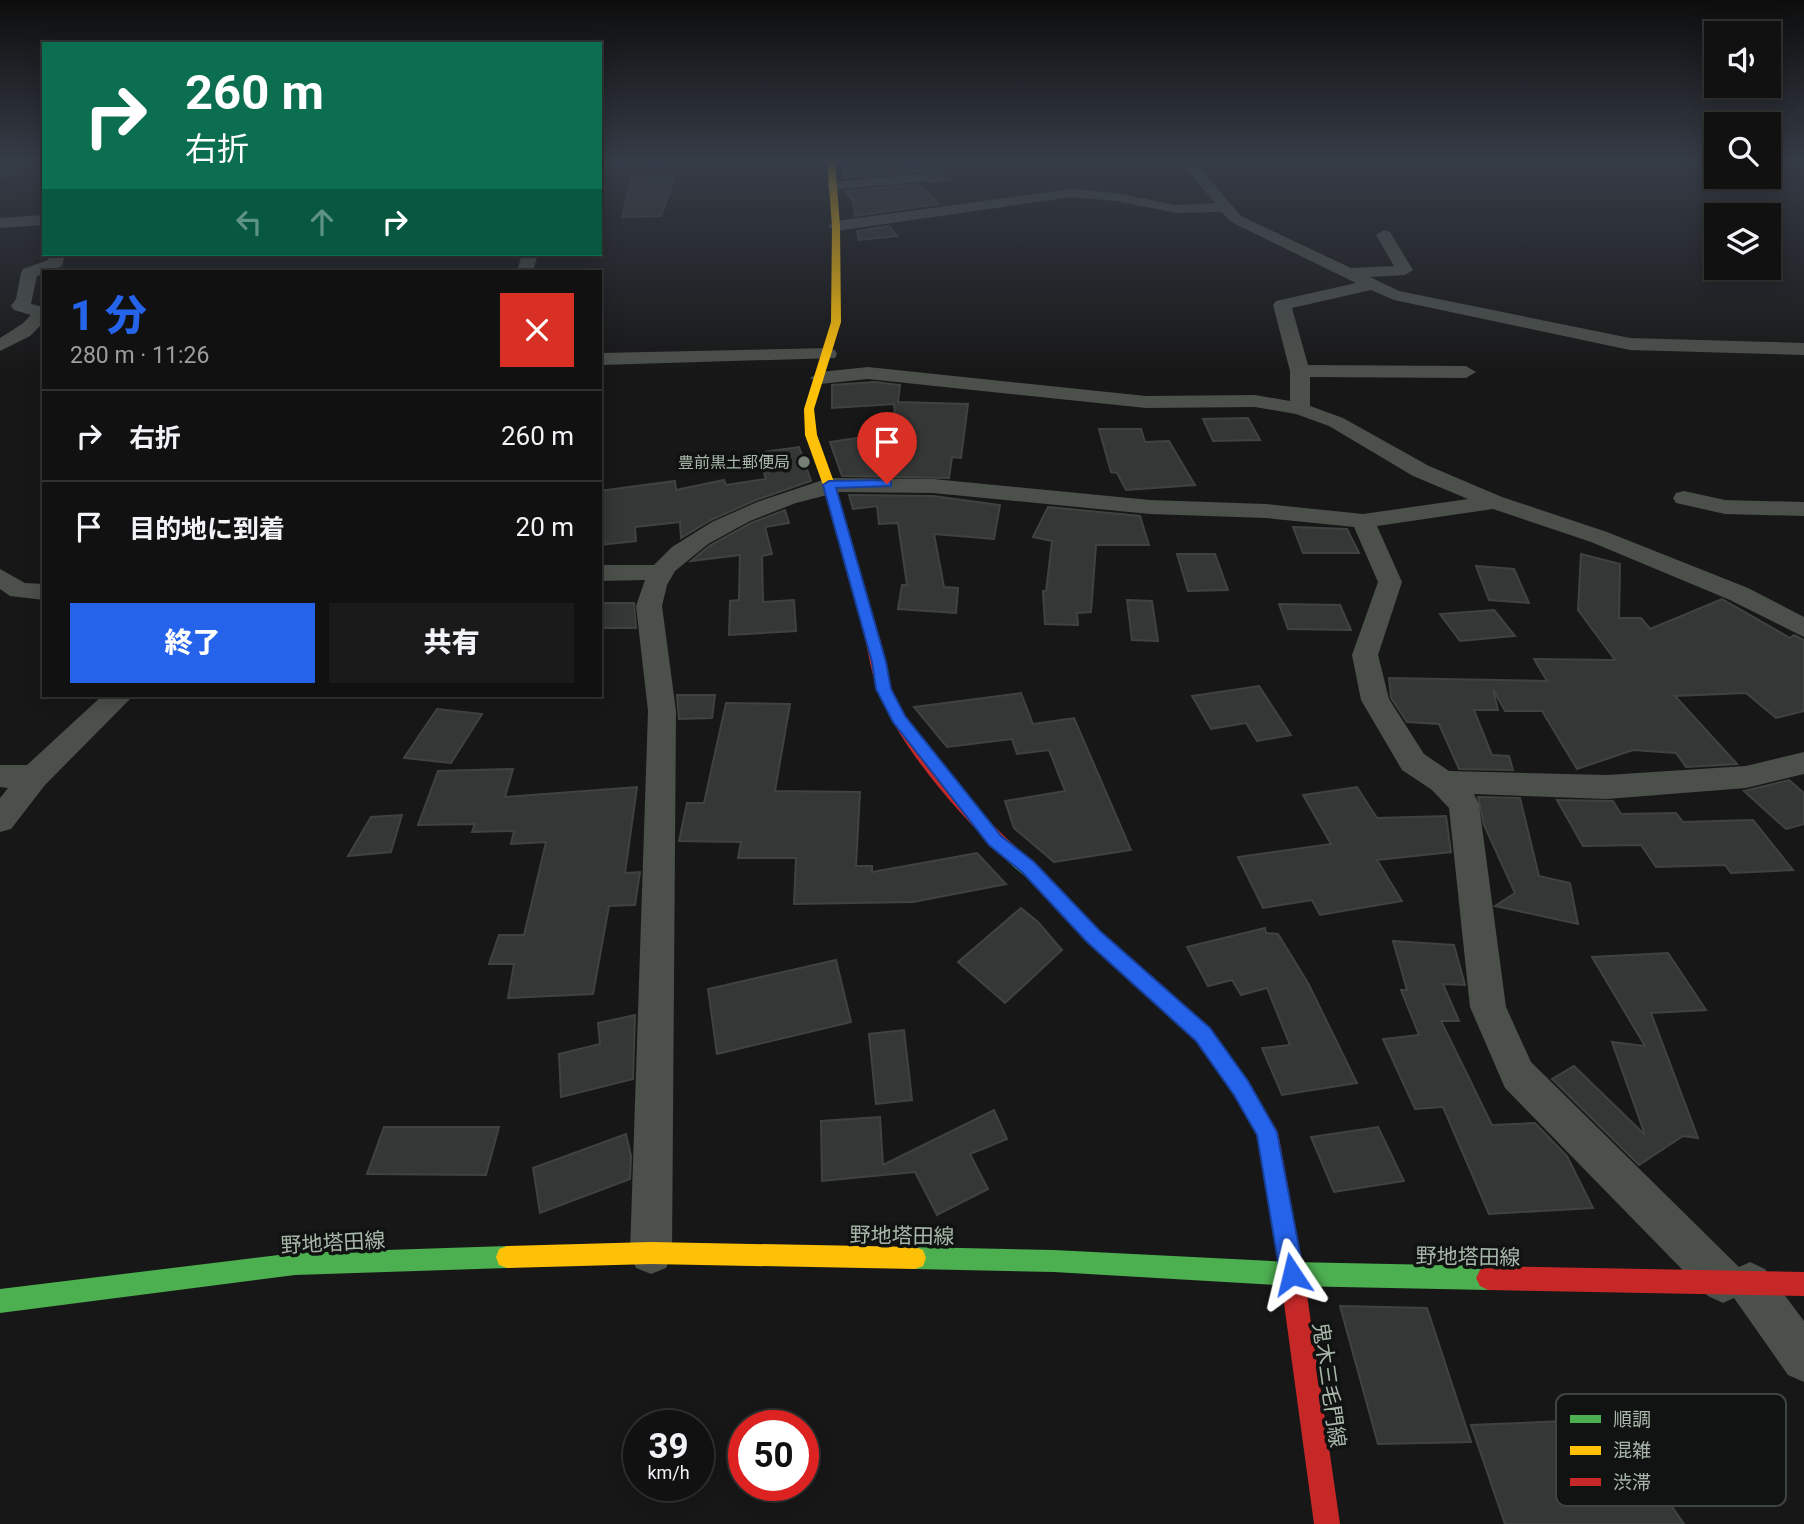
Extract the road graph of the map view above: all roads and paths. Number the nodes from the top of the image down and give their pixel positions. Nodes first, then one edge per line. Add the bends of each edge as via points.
1 (836, 231) edge
2 (1261, 231) edge
3 (1384, 235) dead end
4 (57, 256) edge
5 (1349, 273) junction
6 (1371, 285) junction
7 (0, 345) edge
8 (1804, 349) edge
9 (828, 354) junction
10 (602, 359) edge
11 (1300, 372) junction
12 (1466, 372) dead end
13 (820, 378) junction
14 (1300, 409) junction
15 (830, 486) junction
16 (1684, 498) dead end
17 (1494, 502) junction
18 (1804, 509) edge
19 (1363, 521) junction
20 (662, 572) junction
21 (602, 573) edge
22 (0, 578) edge
23 (42, 592) edge
24 (1804, 628) edge
25 (118, 697) edge
26 (1804, 763) edge
27 (0, 776) edge
28 (34, 777) junction
29 (1443, 782) junction
30 (0, 820) edge
31 (651, 1253) junction
32 (1292, 1274) junction
33 (1738, 1283) junction
34 (1804, 1284) edge
35 (0, 1301) edge
36 (1804, 1359) edge
37 (1327, 1524) edge

1 - 9 main road via 836,322
2 - 5 street
3 - 5 street via 1405,270
4 - 7 street via 56,263 29,274 20,306 40,312 37,319
5 - 6 street
6 - 8 street via 1419,302 1630,344
6 - 11 street via 1282,305
9 - 10 street
9 - 13 main road
11 - 12 street
11 - 14 street
13 - 14 street via 868,373 1146,402 1255,401
13 - 15 main road, 鬼木三毛門線 via 809,410 811,435
14 - 17 street via 1336,422 1421,471
15 - 19 street via 933,486
15 - 20 street via 733,521 691,546
15 - 32 main road, 鬼木三毛門線 via 884,689 899,719 995,840 1203,1035 1241,1088 1267,1132
16 - 18 street via 1726,507
17 - 19 street
17 - 24 street via 1599,537 1739,594
19 - 29 street via 1390,582 1364,655 1375,700 1413,762
20 - 21 street
20 - 31 street via 649,606 662,711
22 - 23 street via 19,590
25 - 28 street
26 - 29 street via 1746,777 1607,787
27 - 28 street
28 - 30 street
29 - 33 street via 1464,804 1488,1007 1518,1075
31 - 32 main road, 野地塔田線 via 1054,1261
31 - 35 main road, 野地塔田線 via 295,1264
32 - 33 main road, 野地塔田線
32 - 37 main road, 鬼木三毛門線
33 - 34 main road, 野地塔田線
33 - 36 street

